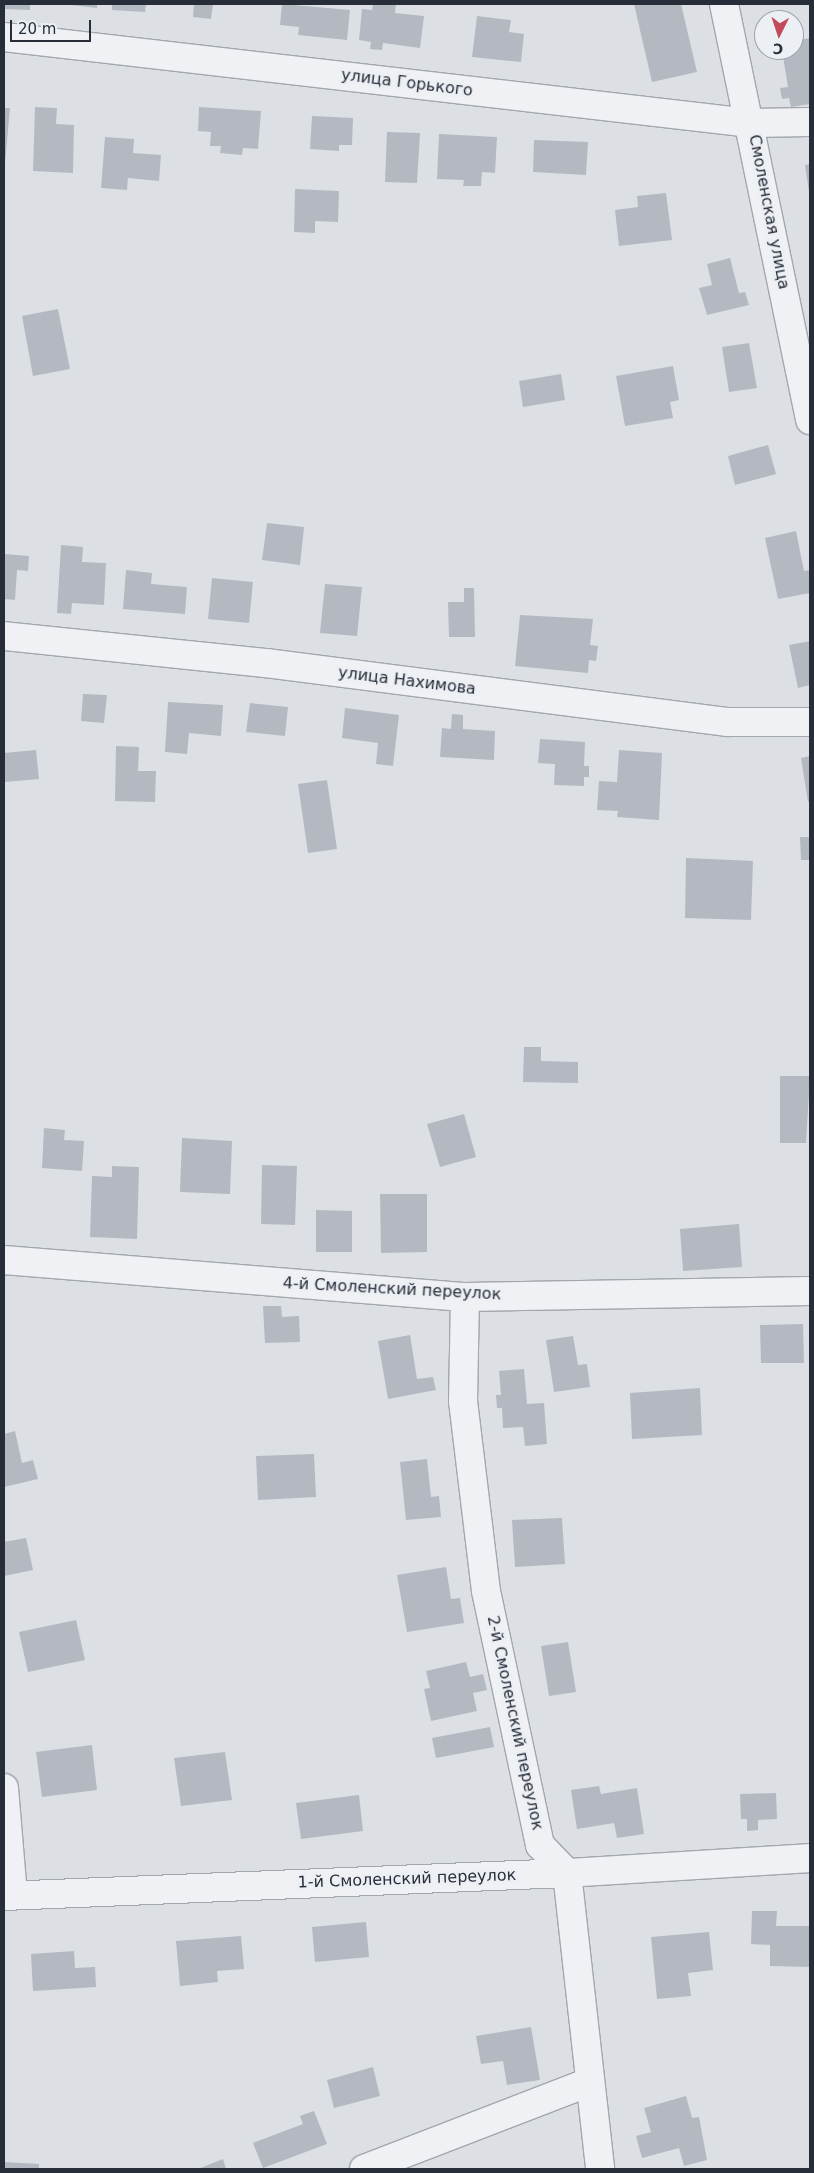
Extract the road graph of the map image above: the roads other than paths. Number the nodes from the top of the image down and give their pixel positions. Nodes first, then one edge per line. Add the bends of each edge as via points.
1 (724, 4) edge
2 (4, 37) edge
3 (810, 122) edge
4 (751, 123) junction
5 (810, 420) edge
6 (4, 636) edge
7 (810, 722) edge
8 (4, 1260) edge
9 (810, 1291) edge
10 (465, 1297) junction
11 (4, 1788) edge
12 (810, 1858) edge
13 (567, 1873) junction
14 (8, 1895) edge
15 (590, 2082) junction
16 (364, 2169) edge
17 (600, 2169) edge

1 - 4 street, Смоленская улица
2 - 4 street, улица Горького
3 - 4 street, улица Горького
4 - 5 street, Смоленская улица
6 - 7 street, улица Нахимова via 266,663 728,722
8 - 10 street, 4-й Смоленский переулок
9 - 10 street, 4-й Смоленский переулок
10 - 13 street, 2-й Смоленский переулок via 463,1401 486,1591 540,1845
11 - 14 street
12 - 13 street, 1-й Смоленский переулок
13 - 14 street, 1-й Смоленский переулок
13 - 15 street
15 - 16 street
15 - 17 street

